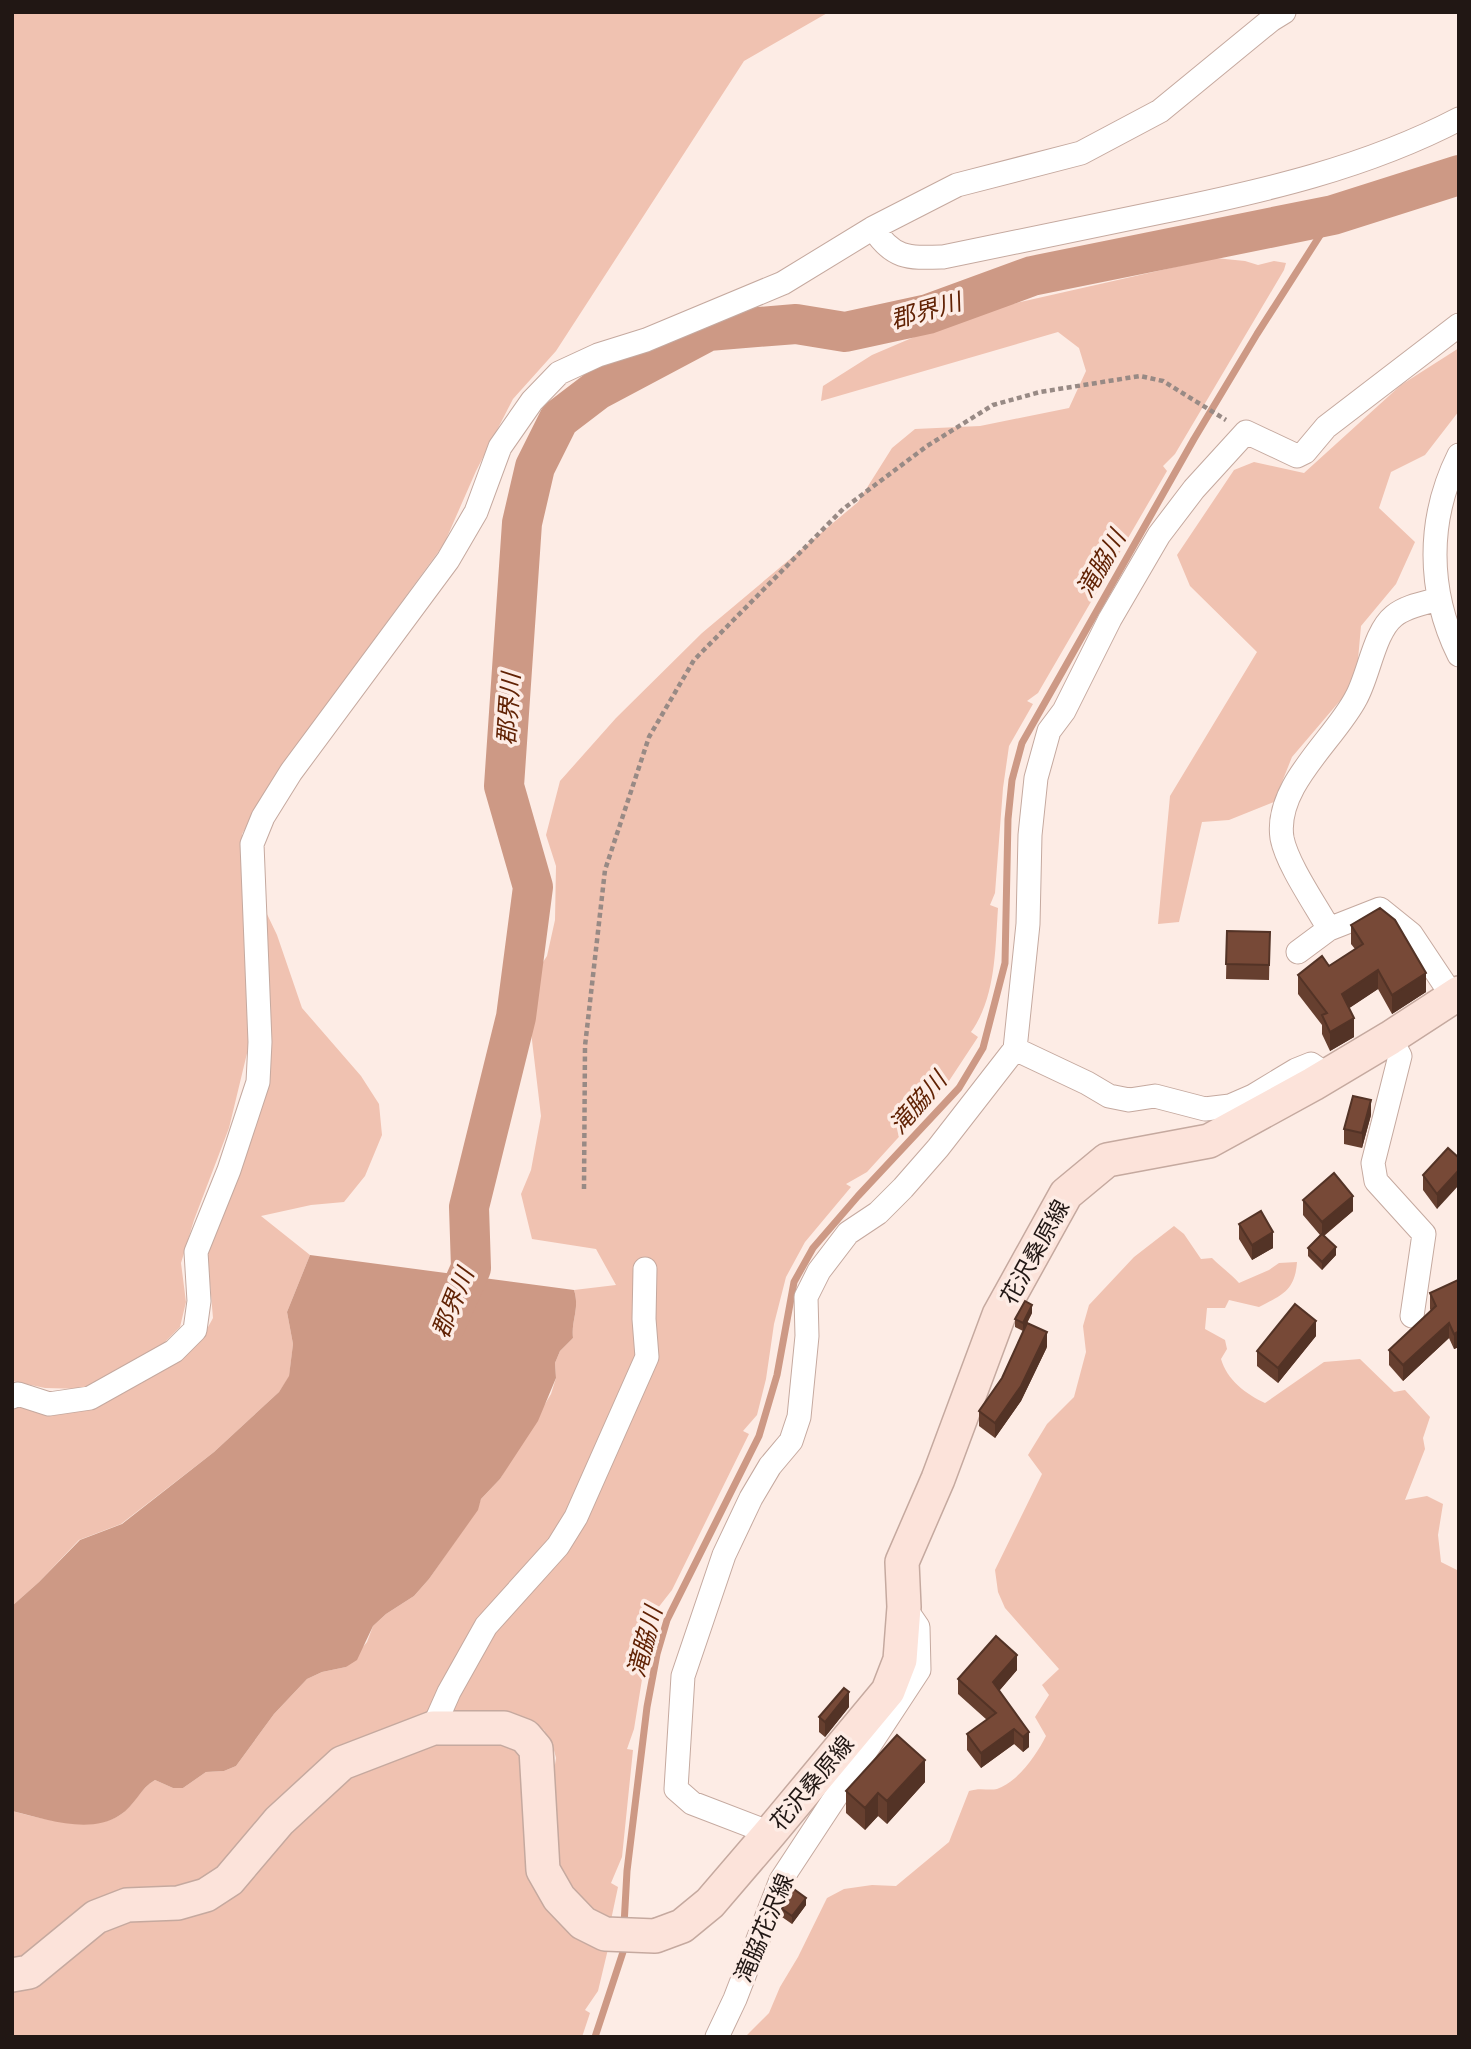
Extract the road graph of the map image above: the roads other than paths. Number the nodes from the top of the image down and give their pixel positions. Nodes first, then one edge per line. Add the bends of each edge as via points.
1 (1284, 12) edge
2 (1459, 119) edge
3 (873, 228) junction
4 (1459, 325) edge
5 (1459, 455) edge
6 (1439, 599) junction
7 (1459, 655) edge
8 (1329, 929) junction
9 (1298, 952) dead end
10 (1456, 995) edge
11 (1390, 1038) junction
12 (1015, 1049) junction
13 (1327, 1075) junction
14 (645, 1269) dead end
15 (1412, 1316) dead end
16 (12, 1396) edge
17 (904, 1607) junction
18 (433, 1728) junction
19 (770, 1833) junction
20 (12, 1975) edge
21 (717, 2037) edge

1 - 3 street via 1160,111 1081,153 957,185
2 - 3 street via 1423,138 1265,190 943,257 908,258 883,243
3 - 16 street via 783,283 559,373 532,401 500,447 476,512 448,560 291,772 252,844 258,1082 196,1252 200,1301 195,1330 174,1351 90,1398 49,1404
4 - 12 street via 1326,427 1305,452 1297,456 1246,432 1159,535 1049,731 1036,778
5 - 6 street via 1444,485 1436,521
6 - 7 street
6 - 8 street via 1404,610 1385,626 1354,702 1312,755 1289,799 1282,837
8 - 9 street
8 - 10 street via 1380,909 1411,934
10 - 11 main road, 花沢桑原線
11 - 13 main road, 花沢桑原線
11 - 15 street via 1400,1055 1373,1163 1376,1181 1424,1234
12 - 13 street via 1109,1096 1129,1100 1155,1096 1205,1109 1230,1106 1311,1064
12 - 19 street via 903,1188 878,1213 848,1233 819,1271 806,1297 799,1417 790,1441 751,1498 724,1555 683,1676 676,1789 692,1803
13 - 17 main road, 花沢桑原線 via 1209,1141 1107,1160 1066,1194 999,1315 902,1562
14 - 18 street via 647,1357 576,1517 558,1546 486,1626
17 - 19 main road, 花沢桑原線 via 900,1660 888,1691
17 - 21 street, 滝脇花沢線 via 918,1627 919,1670 781,1880
18 - 19 main road, 花沢桑原線 via 504,1728 525,1736 536,1749 543,1870 559,1898 583,1923 620,1935 655,1936 682,1926 710,1903
18 - 20 main road, 花沢桑原線 via 342,1763 279,1821 229,1880 206,1895 178,1903 127,1905 96,1917 29,1972

